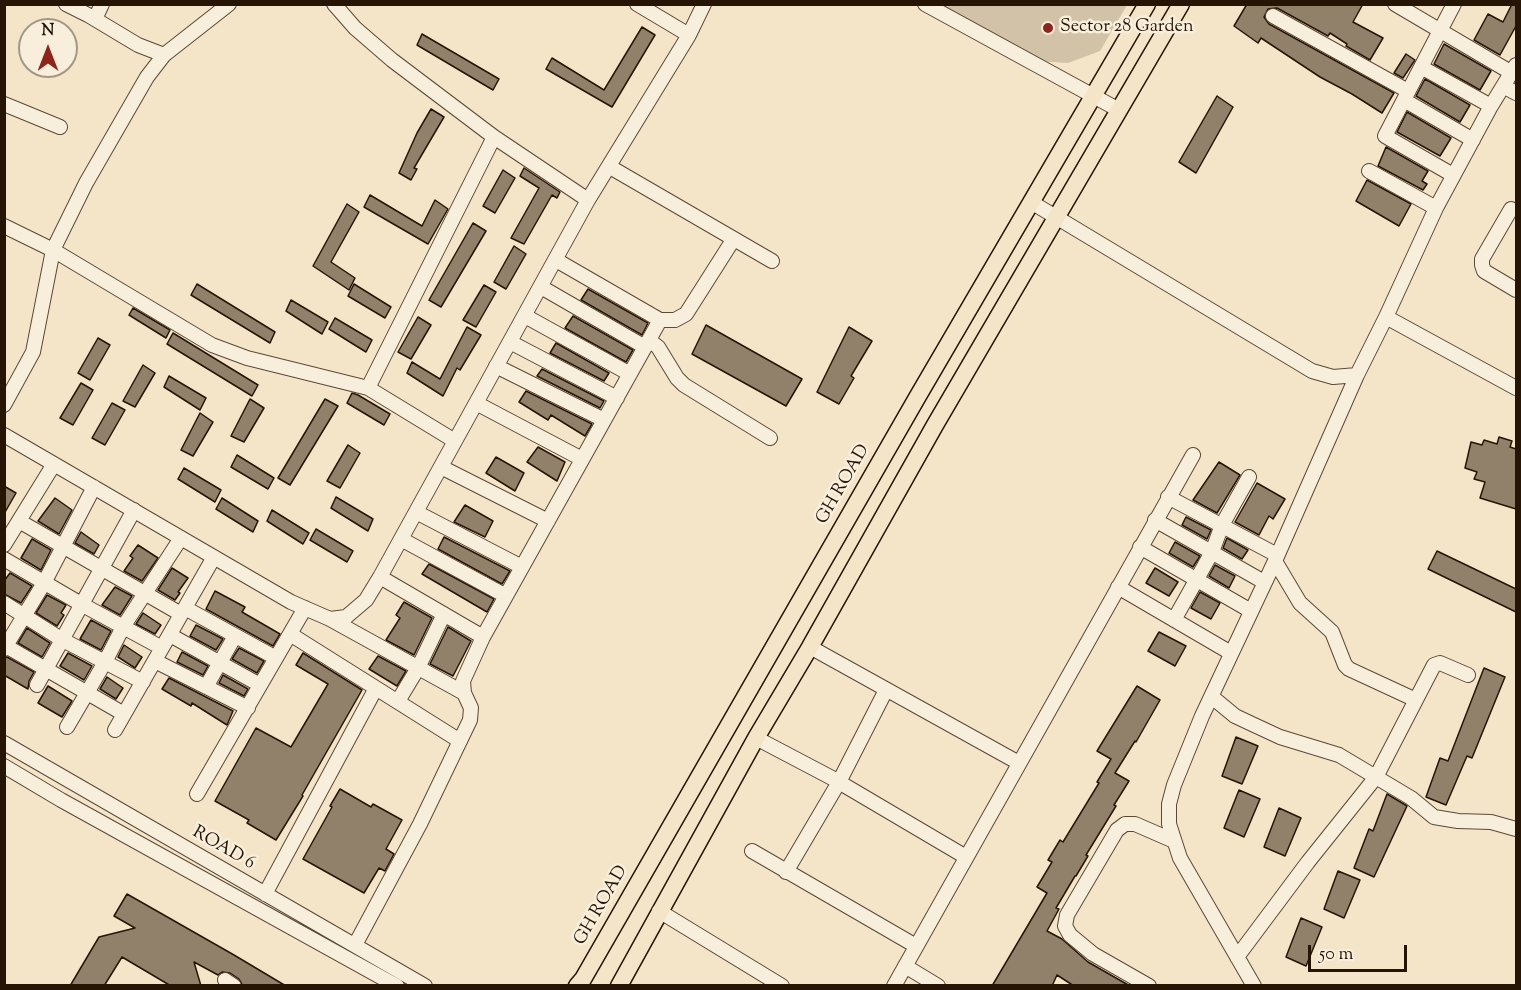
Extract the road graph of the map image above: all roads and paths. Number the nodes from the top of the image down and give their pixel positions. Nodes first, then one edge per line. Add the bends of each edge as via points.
1 (66, 4) edge
2 (102, 4) edge
3 (229, 4) edge
4 (334, 4) edge
5 (637, 4) edge
6 (704, 4) edge
7 (925, 4) edge
8 (1147, 4) edge
9 (1180, 4) edge
10 (1395, 4) edge
11 (1454, 4) edge
12 (1273, 16) dead end
13 (96, 19) junction
14 (1440, 31) junction
15 (689, 35) junction
16 (164, 55) junction
17 (1421, 67) junction
18 (1514, 69) edge
19 (1503, 86) junction
20 (1516, 93) edge
21 (1094, 96) junction
22 (1406, 96) junction
23 (4, 104) edge
24 (1491, 106) junction
25 (1119, 110) junction
26 (60, 127) dead end
27 (494, 138) junction
28 (1473, 140) junction
29 (610, 167) junction
30 (1369, 171) dead end
31 (1453, 175) junction
32 (588, 200) junction
33 (1031, 202) junction
34 (1436, 208) junction
35 (1511, 209) dead end
36 (1057, 217) junction
37 (4, 226) edge
38 (733, 240) junction
39 (53, 250) junction
40 (556, 260) junction
41 (772, 261) dead end
42 (541, 287) junction
43 (1516, 290) edge
44 (525, 316) junction
45 (1386, 317) junction
46 (660, 320) junction
47 (510, 342) junction
48 (647, 343) junction
49 (496, 366) junction
50 (630, 374) junction
51 (1357, 375) junction
52 (368, 388) junction
53 (1516, 388) edge
54 (617, 398) junction
55 (476, 403) junction
56 (4, 405) edge
57 (604, 420) junction
58 (4, 435) edge
59 (770, 438) dead end
60 (455, 441) junction
61 (1193, 455) dead end
62 (582, 459) junction
63 (54, 464) junction
64 (441, 467) junction
65 (1249, 477) dead end
66 (94, 487) junction
67 (1168, 497) junction
68 (134, 510) junction
69 (416, 512) junction
70 (19, 520) junction
71 (1155, 520) junction
72 (548, 521) junction
73 (1222, 525) junction
74 (181, 538) junction
75 (401, 539) junction
76 (4, 545) edge
77 (64, 546) junction
78 (1140, 547) junction
79 (1212, 552) junction
80 (214, 557) junction
81 (1276, 558) junction
82 (4, 559) edge
83 (522, 567) junction
84 (101, 568) junction
85 (380, 577) junction
86 (1197, 580) junction
87 (1264, 582) junction
88 (44, 583) junction
89 (1118, 587) junction
90 (144, 594) junction
91 (506, 596) junction
92 (4, 603) edge
93 (81, 604) junction
94 (305, 608) junction
95 (183, 611) junction
96 (1251, 611) junction
97 (444, 614) junction
98 (24, 615) junction
99 (330, 619) junction
100 (1174, 620) junction
101 (123, 627) junction
102 (290, 634) junction
103 (170, 635) junction
104 (235, 636) junction
105 (483, 637) junction
106 (61, 639) junction
107 (5, 647) edge
108 (810, 647) junction
109 (162, 648) junction
110 (1231, 653) junction
111 (276, 658) junction
112 (155, 661) junction
113 (105, 662) junction
114 (219, 663) junction
115 (45, 668) junction
116 (418, 668) junction
117 (1468, 675) dead end
118 (143, 682) junction
119 (37, 685) dead end
120 (260, 685) junction
121 (206, 687) junction
122 (376, 688) junction
123 (886, 690) junction
124 (87, 693) junction
125 (464, 693) junction
126 (1212, 697) junction
127 (1416, 699) junction
128 (398, 702) junction
129 (248, 708) junction
130 (124, 714) junction
131 (68, 728) dead end
132 (115, 730) dead end
133 (756, 738) junction
134 (460, 741) junction
135 (4, 743) edge
136 (1019, 764) junction
137 (4, 766) edge
138 (1376, 777) junction
139 (839, 782) junction
140 (197, 794) dead end
141 (1516, 829) edge
142 (1174, 841) junction
143 (752, 851) dead end
144 (966, 857) junction
145 (786, 872) junction
146 (265, 894) junction
147 (659, 911) junction
148 (355, 945) junction
149 (916, 946) junction
150 (1237, 957) junction
151 (905, 966) junction
152 (1141, 984) edge
153 (397, 986) edge
154 (425, 986) edge
155 (577, 986) edge
156 (619, 986) edge
157 (782, 986) edge
158 (894, 986) edge
159 (938, 986) edge
160 (1254, 986) edge

1 - 13 street
2 - 13 street
3 - 16 street
4 - 27 street via 392,60
5 - 15 street
6 - 15 street
7 - 21 street
8 - 21 main road, GH ROAD
9 - 25 main road
10 - 14 street
11 - 14 street
12 - 22 street
13 - 16 street via 138,45
14 - 17 street
14 - 18 street
15 - 29 street
16 - 39 street via 147,77 92,173
17 - 22 street
17 - 24 street
18 - 19 street
19 - 20 street
19 - 24 street
21 - 25 street
21 - 33 main road, GH ROAD
22 - 28 street
22 - 31 street via 1385,136
23 - 26 street
24 - 28 street
25 - 36 main road
27 - 32 street
27 - 52 street
28 - 31 street
29 - 32 street
29 - 38 street
30 - 34 street
31 - 34 street
32 - 40 street
33 - 36 street
33 - 155 main road, GH ROAD
34 - 45 street
35 - 43 street via 1482,265 1484,271
36 - 51 street via 1312,371 1333,377
36 - 108 main road
37 - 39 street
38 - 41 street
38 - 46 street via 686,314 675,320
39 - 52 street via 229,353
39 - 56 street via 33,352
40 - 42 street
40 - 46 street
42 - 44 street
42 - 48 street
44 - 47 street
44 - 50 street
45 - 51 street
45 - 53 street
46 - 48 street
47 - 49 street
47 - 54 street
48 - 50 street
48 - 59 street via 658,347 684,385
49 - 55 street
49 - 57 street
50 - 54 street
51 - 81 street
52 - 60 street
54 - 57 street
55 - 60 street
55 - 62 street
57 - 62 street
58 - 63 street
60 - 64 street
61 - 67 street
62 - 72 street
63 - 66 street
63 - 70 street
64 - 69 street
64 - 72 street
65 - 73 street
66 - 68 street
66 - 77 street
67 - 71 street
67 - 73 street
68 - 74 street
68 - 84 street
69 - 75 street
69 - 83 street
70 - 76 street
70 - 77 street
71 - 78 street
71 - 79 street
72 - 83 street
73 - 79 street
73 - 81 street
74 - 80 street
74 - 90 street
75 - 85 street
75 - 91 street
77 - 84 street
77 - 88 street
78 - 86 street
78 - 89 street
79 - 86 street
79 - 87 street
80 - 94 street
80 - 95 street
81 - 87 street
81 - 127 street via 1300,603 1332,632 1345,665
82 - 88 street
83 - 91 street
84 - 90 street
84 - 93 street
85 - 97 street
85 - 99 street via 356,610 346,617
86 - 96 street
86 - 100 street
87 - 96 street
88 - 93 street
88 - 98 street
89 - 100 street
89 - 136 street
90 - 95 street
90 - 101 street
91 - 105 street
92 - 98 street
93 - 101 street
93 - 106 street
94 - 99 street
94 - 102 street
95 - 103 street
95 - 104 street
96 - 110 street
97 - 105 street
97 - 116 street
98 - 106 street
98 - 107 street
99 - 116 street
100 - 110 street
101 - 109 street
101 - 113 street
102 - 111 street
102 - 122 street
103 - 109 street
103 - 114 street
104 - 111 street
104 - 114 street
105 - 125 street via 463,681
106 - 113 street
106 - 115 street
107 - 115 street
108 - 123 street
108 - 133 main road
109 - 112 street
110 - 126 street
111 - 120 street
112 - 118 street
112 - 121 street
113 - 118 street
113 - 124 street
114 - 120 street
114 - 121 street
115 - 119 street
115 - 124 street
116 - 125 street
116 - 128 street
117 - 127 street via 1436,663
118 - 130 street
120 - 129 street
121 - 129 street
122 - 128 street
122 - 146 street
123 - 136 street
123 - 139 street
124 - 130 street
124 - 131 street
125 - 134 street via 471,708 470,720
126 - 138 street via 1252,724 1339,755
126 - 142 street via 1174,785 1169,804
127 - 138 street
128 - 134 street
129 - 140 street
130 - 132 street
133 - 139 street
133 - 147 main road
134 - 148 street
135 - 146 street, ROAD 6
136 - 144 street
137 - 153 street, ROAD 6
138 - 141 street via 1434,817 1491,822
138 - 150 street
139 - 144 street
139 - 145 street
142 - 150 street
142 - 152 street via 1135,824 1125,824 1117,830 1067,915 1065,926 1070,935
143 - 145 street
144 - 149 street
145 - 149 street
146 - 148 street, ROAD 6
147 - 156 main road
147 - 157 street
148 - 154 street, ROAD 6
149 - 151 street
150 - 160 street
151 - 158 street
151 - 159 street

